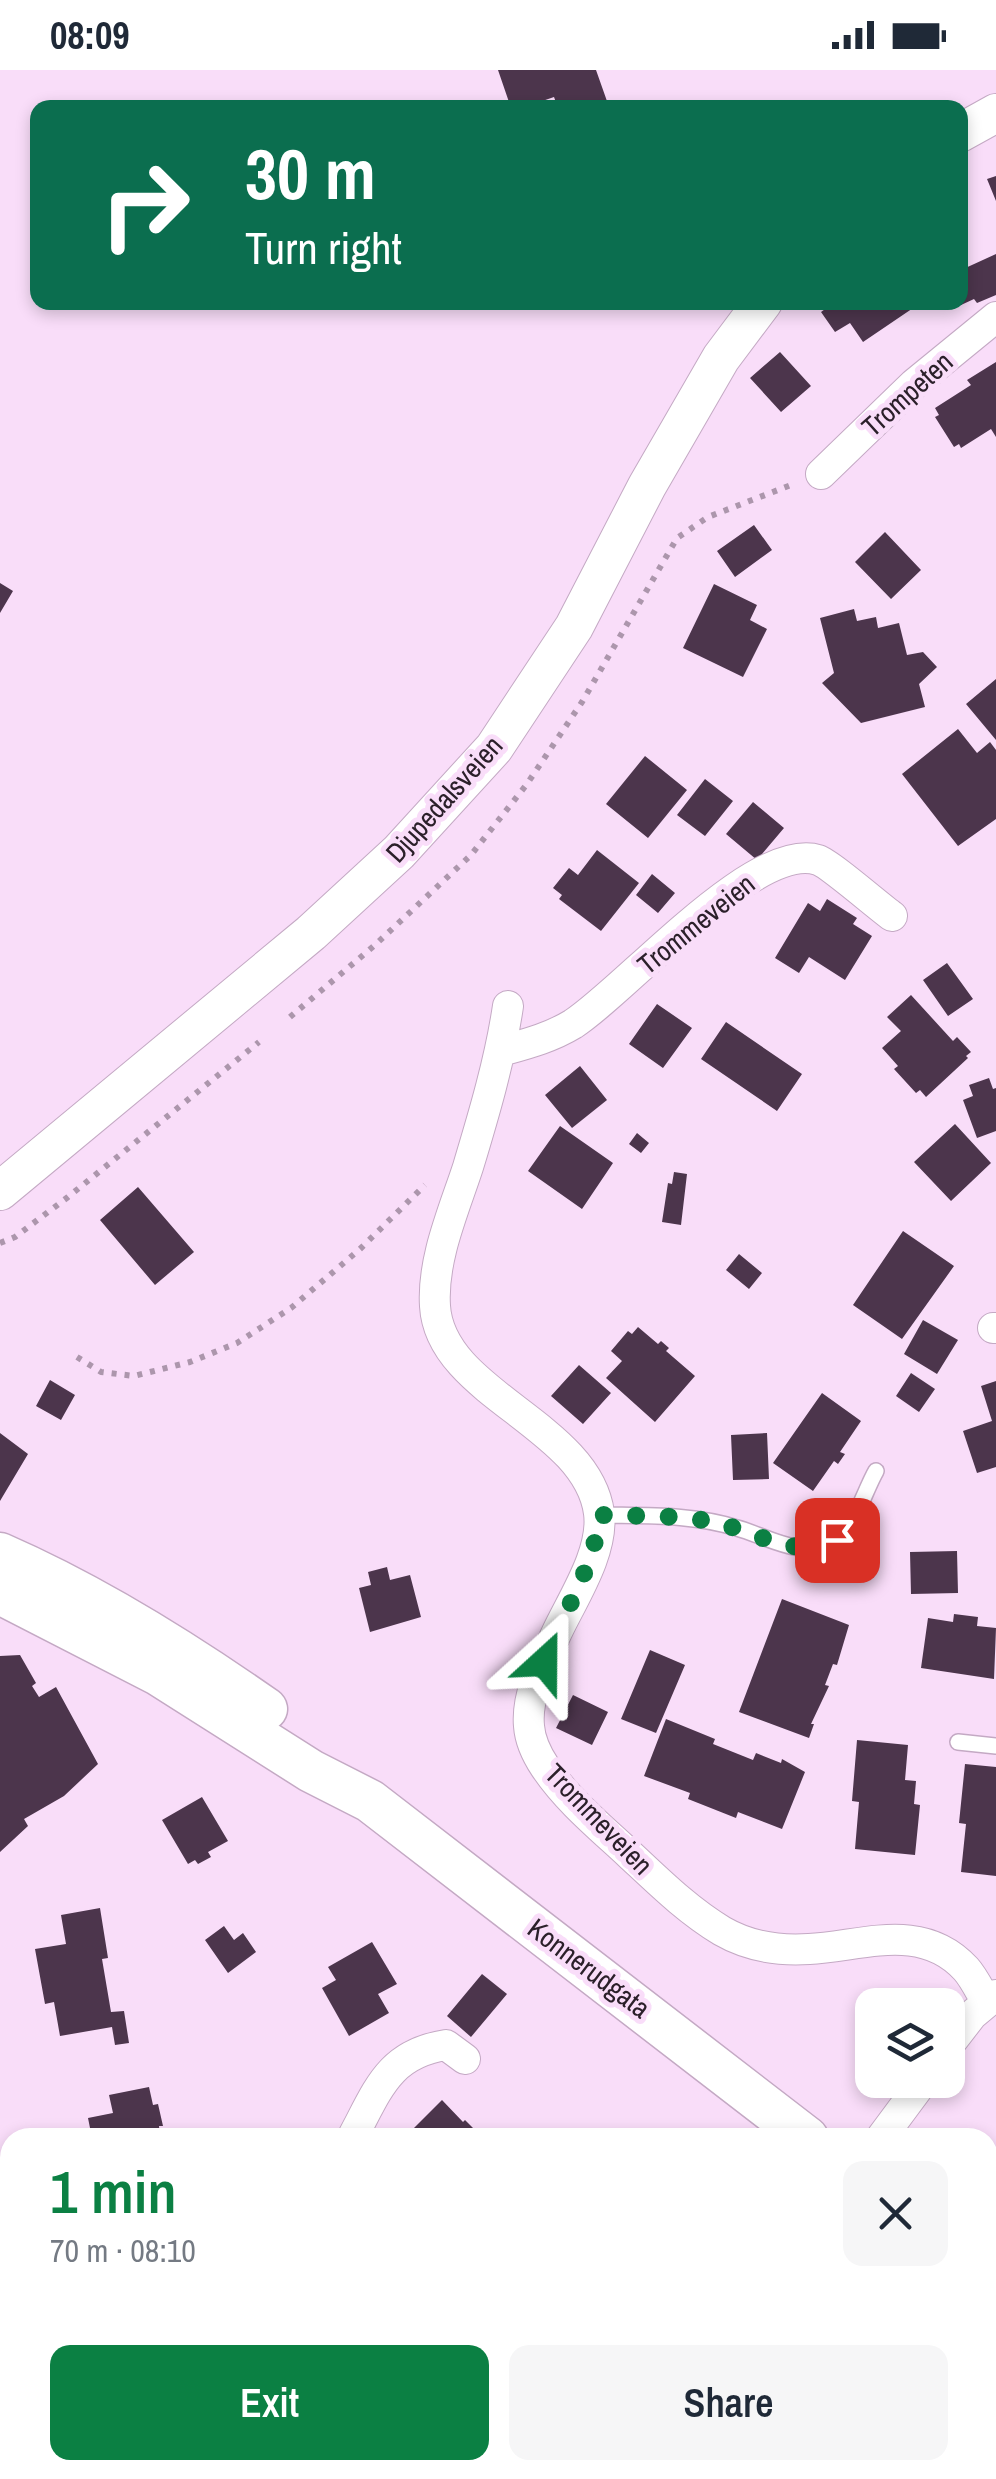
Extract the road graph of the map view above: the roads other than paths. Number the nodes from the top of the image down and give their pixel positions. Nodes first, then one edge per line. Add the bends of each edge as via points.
1 (996, 113) edge
2 (968, 129) edge
3 (757, 310) edge
4 (996, 318) edge
5 (821, 474) dead end
6 (892, 916) dead end
7 (508, 1006) dead end
8 (501, 1051) junction
9 (0, 1191) edge
10 (876, 1471) dead end
11 (600, 1515) junction
12 (0, 1554) edge
13 (0, 1593) edge
14 (958, 1742) dead end
15 (996, 1746) edge
16 (370, 1801) junction
17 (991, 1998) edge
18 (965, 2027) edge
19 (464, 2058) dead end
20 (911, 2098) edge
21 (358, 2128) edge
22 (794, 2128) edge
23 (888, 2128) edge

1 - 2 street
3 - 9 street, Djupedalsveien via 720,358 574,627 494,748 399,852 312,933
4 - 5 street, Trompeten via 914,384
6 - 8 street, Trommeveien via 819,860 771,866 694,919 574,1023
7 - 8 street
8 - 11 street via 438,1270 438,1324 466,1366 567,1453 594,1491
10 - 11 lane via 849,1525 822,1548 804,1549 706,1521
11 - 17 street, Trommeveien via 592,1556 530,1705 532,1744 544,1766 603,1830 725,1932 788,1950 896,1938 929,1944
12 - 16 main road, Konnerudgata via 217,1675 325,1750
13 - 16 main road, Konnerudgata via 158,1674
14 - 15 lane
16 - 22 main road, Konnerudgata
17 - 18 street
19 - 21 street via 446,2045 419,2049 397,2063
20 - 23 street

